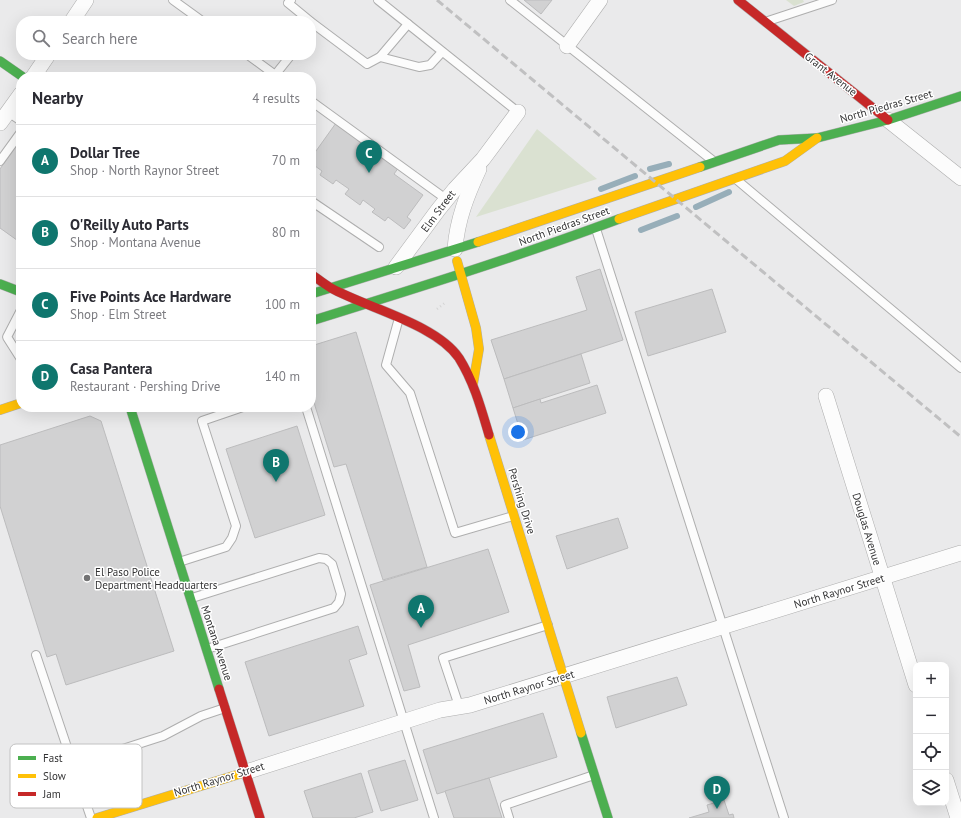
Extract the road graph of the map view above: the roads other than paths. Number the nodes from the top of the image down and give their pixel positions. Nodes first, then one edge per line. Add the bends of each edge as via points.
1 (86, 0) edge
2 (173, 0) edge
3 (291, 0) edge
4 (378, 0) edge
5 (510, 0) edge
6 (600, 0) edge
7 (738, 0) edge
8 (832, 0) edge
9 (75, 16) edge
10 (195, 16) edge
11 (302, 16) edge
12 (765, 22) junction
13 (408, 24) junction
14 (316, 28) edge
15 (566, 46) junction
16 (442, 52) junction
17 (380, 57) junction
18 (45, 60) edge
19 (255, 60) edge
20 (288, 60) edge
21 (0, 62) edge
22 (16, 72) edge
23 (36, 72) edge
24 (271, 72) edge
25 (280, 72) edge
26 (961, 96) edge
27 (16, 101) edge
28 (316, 105) edge
29 (518, 112) joint
30 (4, 118) edge
31 (16, 120) edge
32 (888, 120) junction
33 (817, 138) junction
34 (16, 139) edge
35 (483, 159) junction
36 (0, 161) edge
37 (714, 161) junction
38 (733, 177) junction
39 (961, 178) edge
40 (446, 199) junction
41 (316, 204) edge
42 (595, 228) junction
43 (380, 246) dead end
44 (455, 248) junction
45 (396, 267) junction
46 (460, 275) junction
47 (316, 278) edge
48 (0, 284) edge
49 (331, 288) junction
50 (16, 290) edge
51 (316, 292) edge
52 (368, 303) junction
53 (16, 317) edge
54 (399, 317) junction
55 (316, 319) edge
56 (3, 336) edge
57 (16, 353) edge
58 (961, 368) edge
59 (473, 384) junction
60 (826, 396) dead end
61 (16, 405) edge
62 (0, 410) edge
63 (132, 412) edge
64 (215, 412) edge
65 (308, 412) edge
66 (514, 516) junction
67 (961, 553) edge
68 (179, 562) junction
69 (882, 578) junction
70 (190, 599) junction
71 (548, 625) junction
72 (723, 627) junction
73 (206, 649) junction
74 (36, 655) dead end
75 (564, 676) junction
76 (913, 676) edge
77 (459, 706) junction
78 (225, 708) junction
79 (404, 721) junction
80 (66, 744) edge
81 (139, 744) edge
82 (246, 772) junction
83 (595, 775) junction
84 (949, 790) edge
85 (142, 804) edge
86 (88, 808) edge
87 (129, 808) edge
88 (91, 818) edge
89 (97, 818) edge
90 (260, 818) edge
91 (434, 818) edge
92 (509, 818) edge
93 (608, 818) edge
94 (784, 818) edge
95 (958, 818) edge

1 - 9 street
2 - 10 lane
3 - 11 lane via 288,3
4 - 13 lane
5 - 15 lane
6 - 15 street
7 - 12 main road, Grant Avenue
8 - 12 lane
12 - 32 main road, Grant Avenue
13 - 16 lane
13 - 17 lane
14 - 17 lane via 367,64
15 - 37 lane
16 - 17 lane via 430,65 419,67
16 - 29 lane
18 - 23 street
19 - 24 lane
20 - 25 lane
21 - 22 main road
26 - 32 main road, North Piedras Street
27 - 30 street
28 - 40 lane
29 - 35 street, Elm Street
30 - 31 lane
32 - 33 main road, North Piedras Street
32 - 39 street, Grant Avenue
33 - 37 main road, North Piedras Street via 779,140
33 - 38 main road, North Piedras Street via 785,161
34 - 36 lane
35 - 40 street, Elm Street
35 - 44 street, Elm Street via 456,228
37 - 44 main road, North Piedras Street
38 - 42 main road, North Piedras Street
38 - 58 lane
40 - 45 street, Elm Street
41 - 43 lane
42 - 46 main road, North Piedras Street
42 - 72 lane
44 - 45 main road, North Piedras Street
44 - 46 main road, Elm Street
45 - 49 main road, North Piedras Street
46 - 52 main road, North Piedras Street
46 - 59 main road, Elm Street via 476,328 479,349
47 - 49 main road, Pershing Drive
48 - 50 main road
49 - 51 main road, North Piedras Street
49 - 52 main road, Pershing Drive
52 - 54 main road, Pershing Drive
52 - 55 main road, North Piedras Street
53 - 56 lane
54 - 59 main road, Pershing Drive via 412,322 444,343 458,357
54 - 66 lane via 386,365 410,393 456,533
56 - 57 lane
59 - 66 main road, Pershing Drive
60 - 69 street, Douglas Avenue
61 - 62 main road
63 - 68 main road, Montana Avenue
64 - 68 lane via 202,420 236,526 226,547
65 - 79 lane
66 - 71 main road, Pershing Drive
67 - 69 street, North Raynor Street
68 - 70 main road, Montana Avenue
69 - 72 street, North Raynor Street
69 - 76 street, Douglas Avenue
70 - 73 main road, Montana Avenue
70 - 73 lane via 319,558 326,559 332,564 341,594 334,608
71 - 75 main road, Pershing Drive
71 - 77 lane via 443,658
72 - 75 street, North Raynor Street
72 - 94 lane
73 - 78 main road, Montana Avenue
74 - 80 lane
75 - 77 street, North Raynor Street
75 - 83 main road, Pershing Drive
77 - 79 street, North Raynor Street
78 - 81 lane
78 - 82 main road, Montana Avenue
79 - 82 street, North Raynor Street
79 - 91 lane
82 - 85 main road, North Raynor Street
82 - 90 main road, Montana Avenue
83 - 92 lane via 505,805
83 - 93 main road, Pershing Drive
84 - 95 street
86 - 88 lane
87 - 89 main road, North Raynor Street

